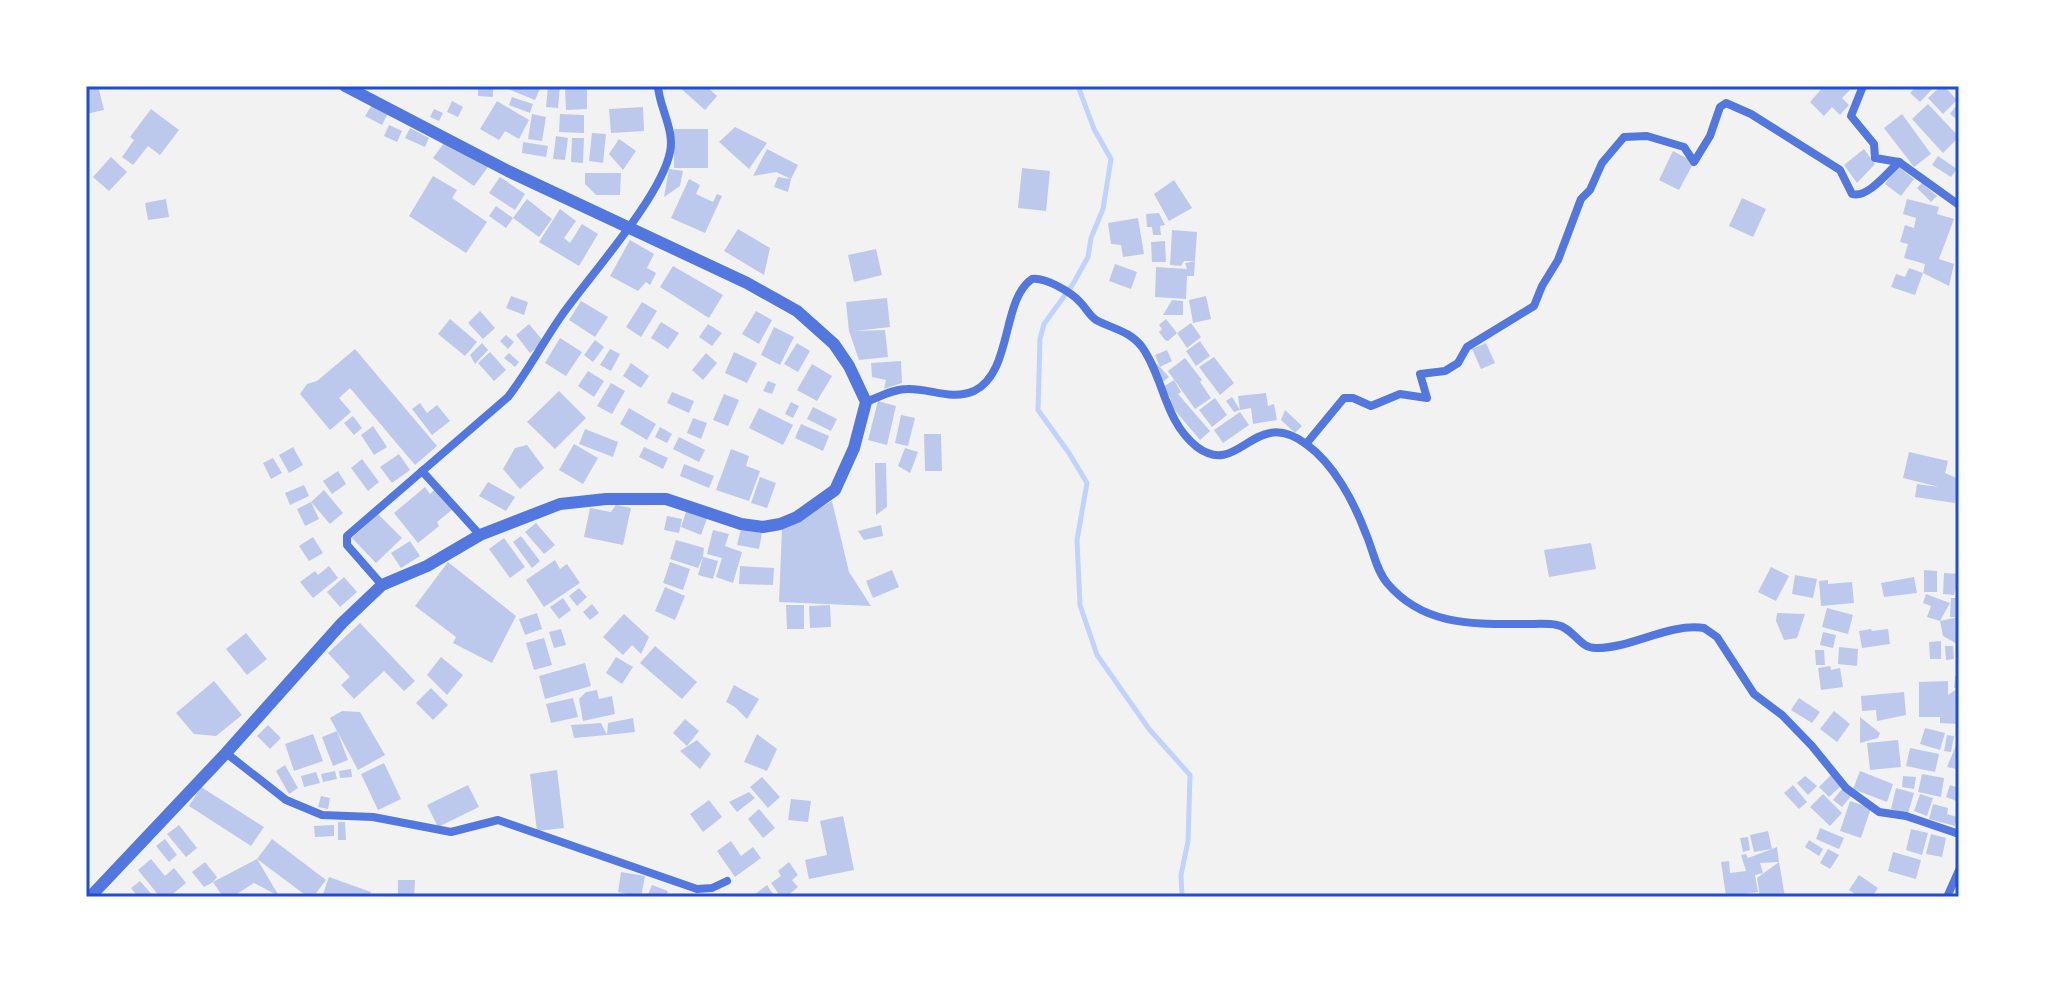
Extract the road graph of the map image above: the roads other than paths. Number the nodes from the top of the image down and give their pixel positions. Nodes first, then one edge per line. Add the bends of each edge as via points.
1 (345, 86) edge
2 (658, 86) edge
3 (1863, 86) edge
4 (1899, 162) junction
5 (1959, 205) edge
6 (626, 228) junction
7 (866, 402) junction
8 (1306, 444) junction
9 (422, 471) junction
10 (480, 535) junction
11 (382, 585) junction
12 (226, 753) junction
13 (1959, 834) edge
14 (1959, 870) edge
15 (727, 881) dead end
16 (90, 897) edge
17 (1947, 897) edge

1 - 6 street
2 - 6 street via 672,148 666,168
3 - 4 street via 1851,116 1874,144 1875,158
4 - 5 street
4 - 8 street via 1865,193 1852,194 1840,170 1726,103 1694,162 1684,147 1647,136 1624,137 1581,199 1534,306 1467,347 1458,363 1445,371 1420,374 1427,398 1400,394 1371,406 1344,398
6 - 7 street via 797,311 834,344
6 - 9 street via 508,397
7 - 8 street via 903,389 959,395 982,386 996,368 1021,289 1038,278 1141,346 1165,404 1199,448 1229,454 1275,430
7 - 10 street via 835,490 780,524 741,524 666,499 606,499 560,504
8 - 13 street via 1341,484 1387,583 1416,607 1461,624 1557,625 1595,649 1704,628 1717,637 1754,694 1782,715 1846,788 1879,812
9 - 10 street
9 - 11 street via 345,540
10 - 11 street
11 - 12 street
12 - 15 street via 286,800 322,815 373,817 451,832 498,820 697,889
12 - 16 street
14 - 17 street

